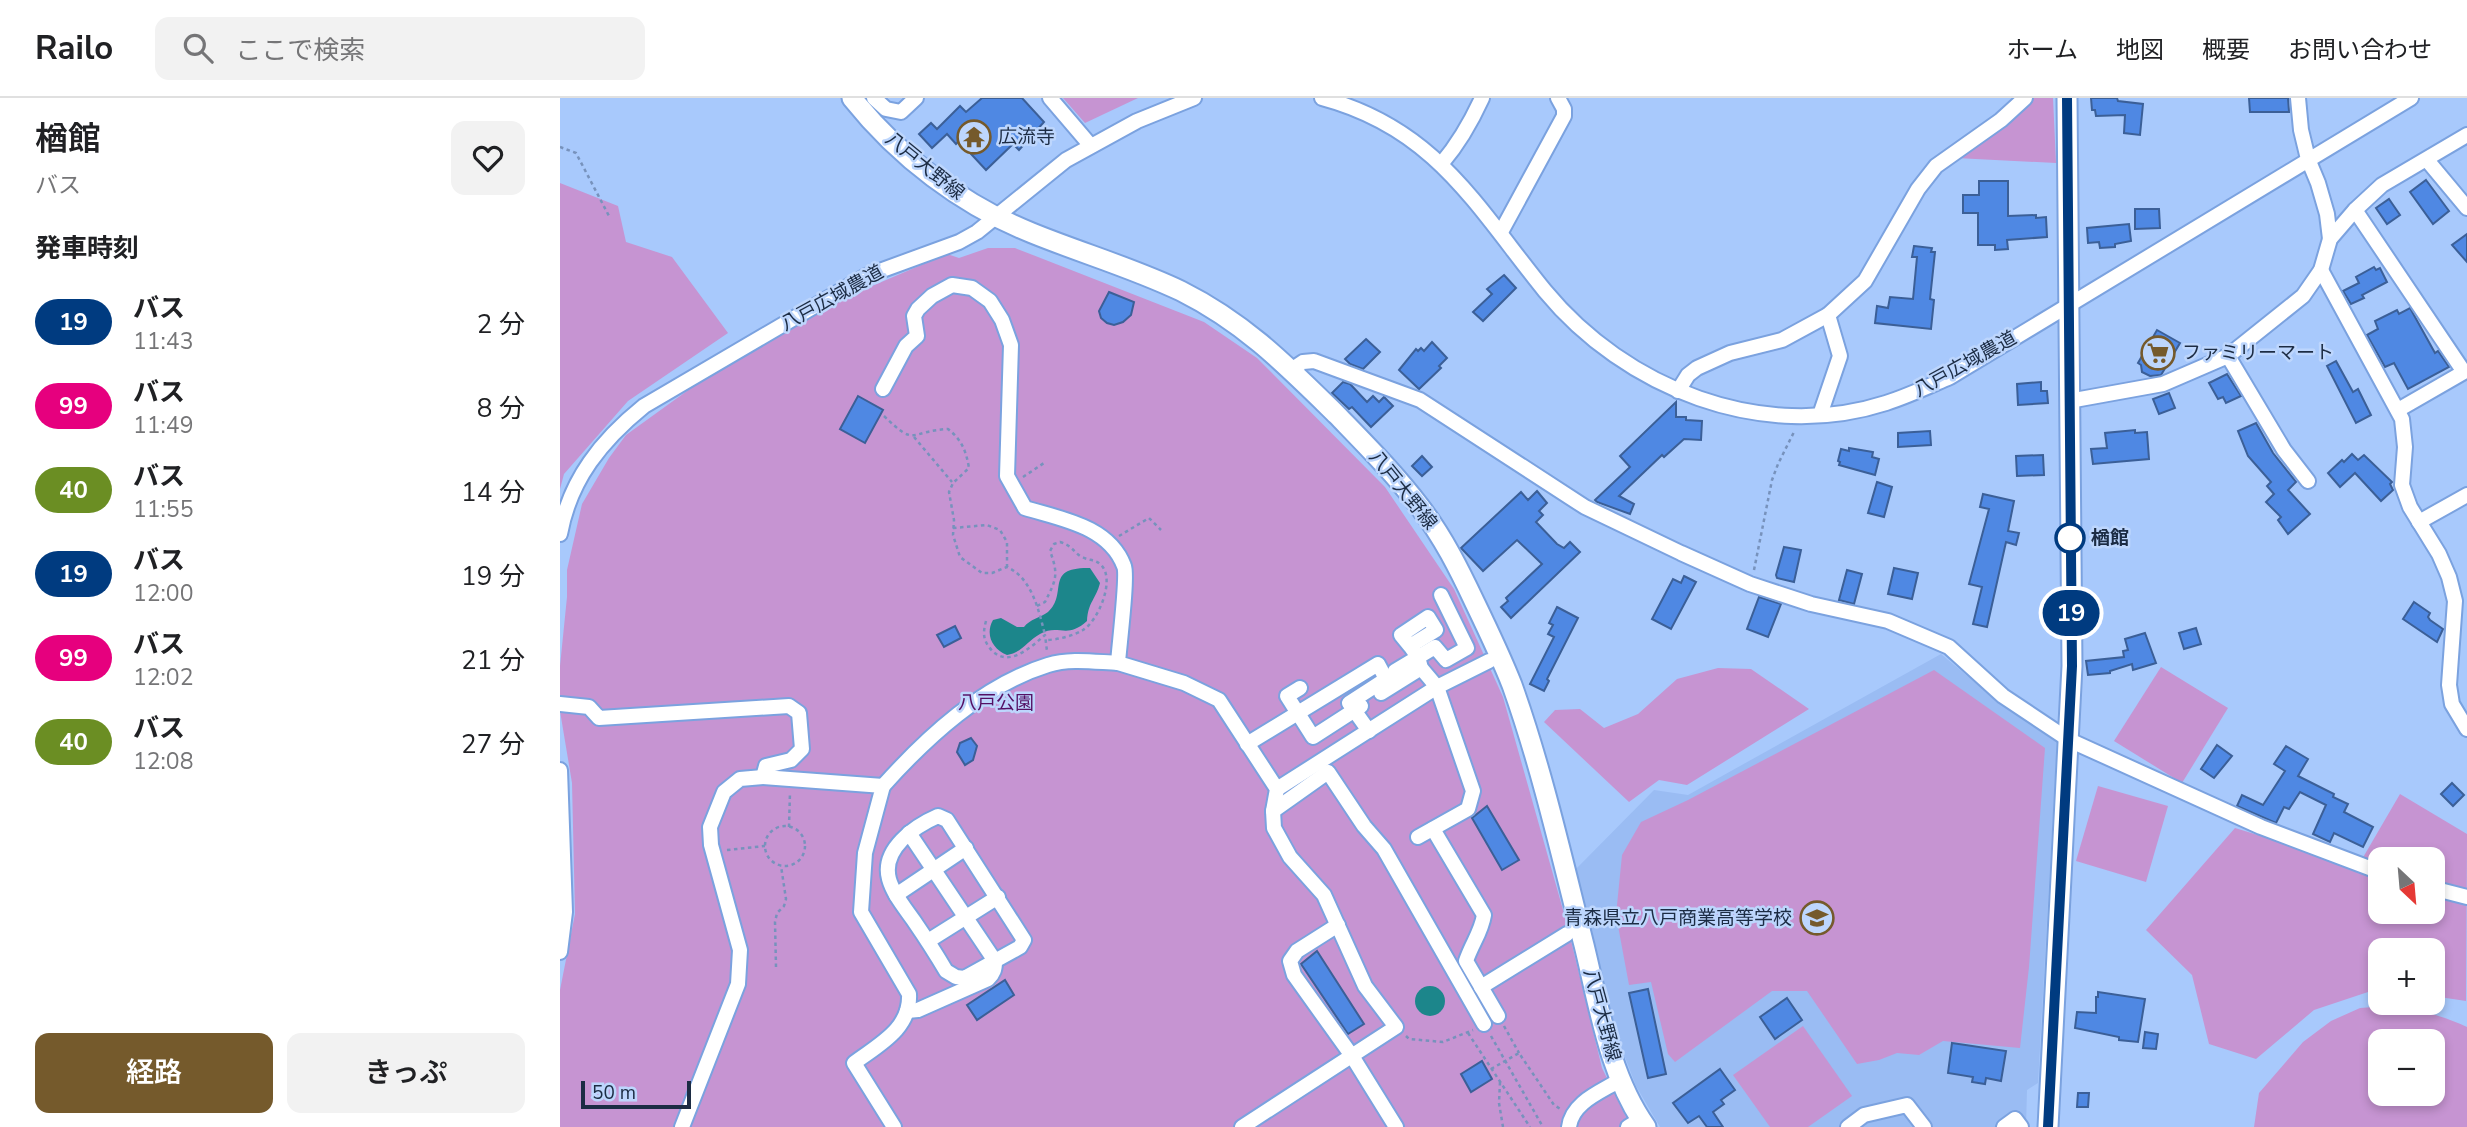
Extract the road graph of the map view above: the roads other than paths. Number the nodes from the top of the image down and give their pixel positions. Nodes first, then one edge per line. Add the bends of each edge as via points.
1 (852, 98) edge
2 (874, 98) edge
3 (916, 98) edge
4 (1050, 98) edge
5 (1194, 98) edge
6 (1322, 98) edge
7 (1482, 98) edge
8 (1558, 98) edge
9 (2025, 98) edge
10 (2067, 98) edge
11 (2298, 98) edge
12 (2410, 98) edge
13 (2467, 135) edge
14 (1091, 146) junction
15 (2308, 159) junction
16 (2427, 160) junction
17 (1441, 163) junction
18 (2467, 208) edge
19 (2355, 210) junction
20 (997, 218) junction
21 (1501, 232) junction
22 (2330, 239) junction
23 (2321, 270) junction
24 (2068, 304) junction
25 (1828, 315) junction
26 (2228, 356) junction
27 (1291, 370) junction
28 (883, 389) dead end
29 (1678, 391) junction
30 (2069, 401) junction
31 (2398, 411) junction
32 (1820, 415) junction
33 (2308, 481) dead end
34 (2467, 495) edge
35 (2419, 522) junction
36 (560, 534) edge
37 (1441, 595) dead end
38 (1417, 657) junction
39 (1489, 661) dead end
40 (1118, 663) junction
41 (1437, 687) junction
42 (1300, 688) dead end
43 (560, 704) edge
44 (1355, 710) junction
45 (1297, 712) junction
46 (2467, 729) edge
47 (1369, 731) junction
48 (2069, 740) junction
49 (1247, 744) junction
50 (560, 770) edge
51 (763, 777) junction
52 (883, 786) junction
53 (1277, 789) junction
54 (1273, 811) junction
55 (1433, 829) junction
56 (909, 832) junction
57 (1418, 837) dead end
58 (966, 848) junction
59 (2368, 867) edge
60 (934, 870) junction
61 (2445, 891) edge
62 (896, 895) junction
63 (998, 897) junction
64 (2467, 897) edge
65 (966, 917) junction
66 (1338, 925) junction
67 (1567, 934) dead end
68 (928, 942) junction
69 (560, 952) edge
70 (995, 961) junction
71 (1482, 987) junction
72 (907, 1011) junction
73 (1498, 1016) road end
74 (1484, 1024) road end
75 (1352, 1056) junction
76 (1620, 1080) junction
77 (1570, 1122) edge
78 (1638, 1124) edge
79 (682, 1127) edge
80 (894, 1127) edge
81 (1241, 1127) edge
82 (1396, 1127) edge
83 (1848, 1127) edge
84 (1924, 1127) edge
85 (2004, 1127) edge
86 (2021, 1127) edge
87 (2048, 1127) edge

1 - 20 main road, 八戸大野線 via 892,142 928,172
2 - 3 street via 886,109 901,111
4 - 14 street
5 - 14 street, 八戸広域農道
6 - 17 street, 八戸広域農道 via 1375,117
7 - 17 street via 1470,125
8 - 21 street via 1564,116
9 - 25 street via 1936,166 1918,188 1865,281
10 - 24 main road
11 - 15 street
12 - 15 street, 八戸広域農道
13 - 16 street
14 - 20 street, 八戸広域農道 via 1044,176
15 - 22 street
15 - 24 street, 八戸広域農道
16 - 18 street
16 - 19 street via 2382,185
17 - 21 street, 八戸広域農道
19 - 22 street
19 - 31 street via 2464,372
20 - 27 main road, 八戸大野線 via 1178,290 1239,324
20 - 36 street, 八戸広域農道 via 959,242 866,276 644,406 621,424 590,460 566,509
21 - 29 street, 八戸広域農道 via 1587,335 1634,370
22 - 23 street
23 - 26 street via 2303,296
23 - 31 street
24 - 30 main road
24 - 32 street, 八戸広域農道 via 1918,392 1885,404
25 - 29 street via 1782,340 1730,353 1697,368
25 - 32 street via 1840,356
26 - 30 street via 2163,384
26 - 33 street via 2284,450
27 - 48 street via 1314,361 1420,400 1585,507 1750,584 1811,604 1888,621 1950,647 2003,696
27 - 76 main road, 八戸大野線 via 1392,471 1421,507 1455,559 1500,654 1526,729
28 - 40 street via 906,346 917,336 914,316 932,296 952,285 972,288 990,301 1012,345 1007,476 1025,508 1090,529 1109,543 1125,567
29 - 32 street, 八戸広域農道 via 1745,411
30 - 48 main road
31 - 35 street via 2405,447 2402,485
34 - 35 street
35 - 46 street via 2439,554 2455,601 2449,685 2452,704
37 - 38 street via 1467,648 1446,660 1435,647
38 - 41 street
38 - 44 street via 1395,671 1399,681
39 - 41 street
40 - 49 street via 1185,682 1219,700
40 - 52 street via 1070,661 1011,680 946,722
41 - 47 street
41 - 55 street via 1474,791 1468,808
42 - 45 street via 1287,696
43 - 51 street via 589,708 599,718 789,706 799,713 802,749 791,760 766,766
44 - 45 street via 1314,737
44 - 45 street via 1349,703 1386,679 1378,663
44 - 47 street
45 - 49 street
47 - 53 street
48 - 59 street via 2261,827
48 - 87 main road
49 - 53 street
50 - 69 street via 565,912
51 - 52 street
51 - 79 street via 740,779 724,792 710,827 740,950 738,984
52 - 72 street via 865,853 861,912 909,994
53 - 54 street
54 - 66 street via 1274,828 1290,857 1324,895
54 - 74 street via 1328,772 1384,849
55 - 57 street
55 - 71 street via 1484,915 1466,961
56 - 58 street via 942,817
56 - 60 street
56 - 62 street via 890,860 888,876
58 - 60 street
58 - 63 street
60 - 62 street
60 - 65 street
61 - 64 street
62 - 68 street
63 - 65 street
63 - 70 street via 1024,940
65 - 68 street
65 - 70 street
66 - 75 street via 1365,986 1396,1027
66 - 75 street via 1297,951 1290,961 1294,975
67 - 71 street
68 - 70 street via 946,971 956,977 964,978
70 - 72 street via 988,979
71 - 73 street
72 - 80 street via 895,1032 854,1063
75 - 81 street
75 - 82 street
76 - 77 street via 1578,1106
76 - 78 main road, 八戸大野線
83 - 84 street via 1864,1115 1907,1105
85 - 86 street via 2015,1119

